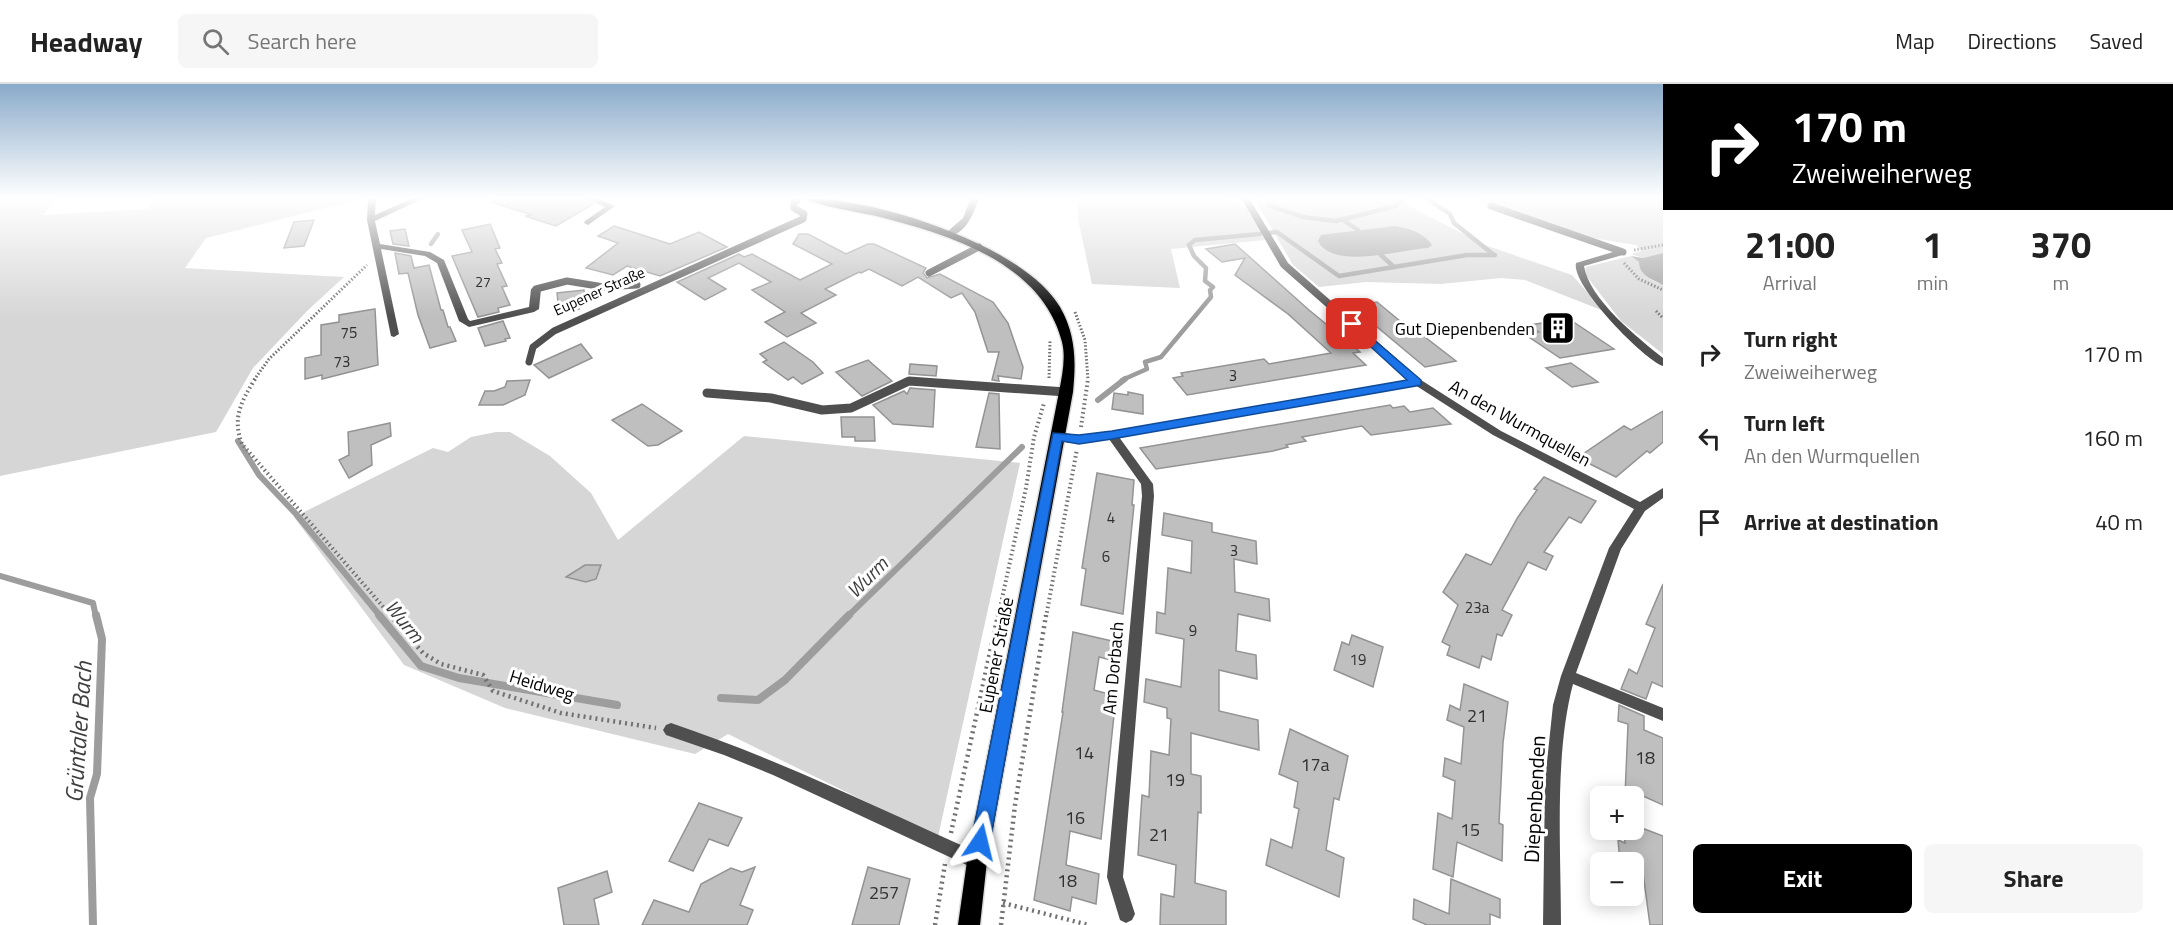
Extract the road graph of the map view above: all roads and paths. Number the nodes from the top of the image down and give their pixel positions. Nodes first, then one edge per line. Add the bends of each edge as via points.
1 (374, 237) edge
2 (764, 237) edge
3 (957, 237) edge
4 (1268, 237) edge
5 (1581, 237) edge
6 (1663, 245) edge
7 (979, 247) junction
8 (377, 250) junction
9 (1623, 252) junction
10 (929, 273) dead end
11 (637, 285) dead end
12 (536, 289) joint
13 (1663, 290) edge
14 (1656, 311) dead end
15 (1663, 318) edge
16 (394, 334) dead end
17 (1050, 339) dead end
18 (529, 362) dead end
19 (1663, 363) edge
20 (1417, 382) junction
21 (1047, 391) junction
22 (1066, 392) junction
23 (706, 393) dead end
24 (1112, 435) junction
25 (1057, 436) junction
26 (1663, 492) edge
27 (1641, 508) junction
28 (1568, 676) junction
29 (1663, 715) edge
30 (671, 730) joint
31 (948, 848) junction
32 (977, 861) junction
33 (1003, 903) dead end
34 (1126, 914) dead end
35 (935, 925) edge
36 (969, 925) edge
37 (1089, 925) edge
38 (1552, 925) edge

1 - 8 street
2 - 18 lane, Eupener Straße via 554,332 533,345
3 - 7 main road, Eupener Straße
4 - 20 street, An den Wurmquellen via 1284,265
5 - 9 lane
6 - 9 path
7 - 10 lane
7 - 22 main road, Eupener Straße via 1034,284 1059,318 1068,342
8 - 12 street via 418,252 441,262 464,321 469,324 534,309
8 - 16 street
8 - 30 path, Heidweg via 269,359 243,403 236,426 242,444 423,653 441,664 483,675 493,691 561,714
9 - 13 path via 1624,265 1631,273
9 - 19 street via 1579,265 1578,269 1583,281 1610,313
11 - 12 lane via 604,287 567,280
14 - 15 path
17 - 21 path
20 - 24 street
20 - 27 street, An den Wurmquellen via 1497,433
21 - 22 lane
21 - 23 lane via 909,381 851,408 822,410 771,398
21 - 31 path
22 - 25 main road, Eupener Straße
24 - 25 street via 1079,440
24 - 34 street, Am Dorbach via 1147,484 1148,496 1115,878
25 - 32 main road, Eupener Straße
26 - 27 street, Diepenbenden
27 - 28 street, Diepenbenden via 1615,548
28 - 29 street
28 - 38 street, Diepenbenden via 1560,705 1553,782
30 - 31 street via 778,770
31 - 32 street
31 - 35 path
32 - 36 main road, Eupener Straße
33 - 37 path

